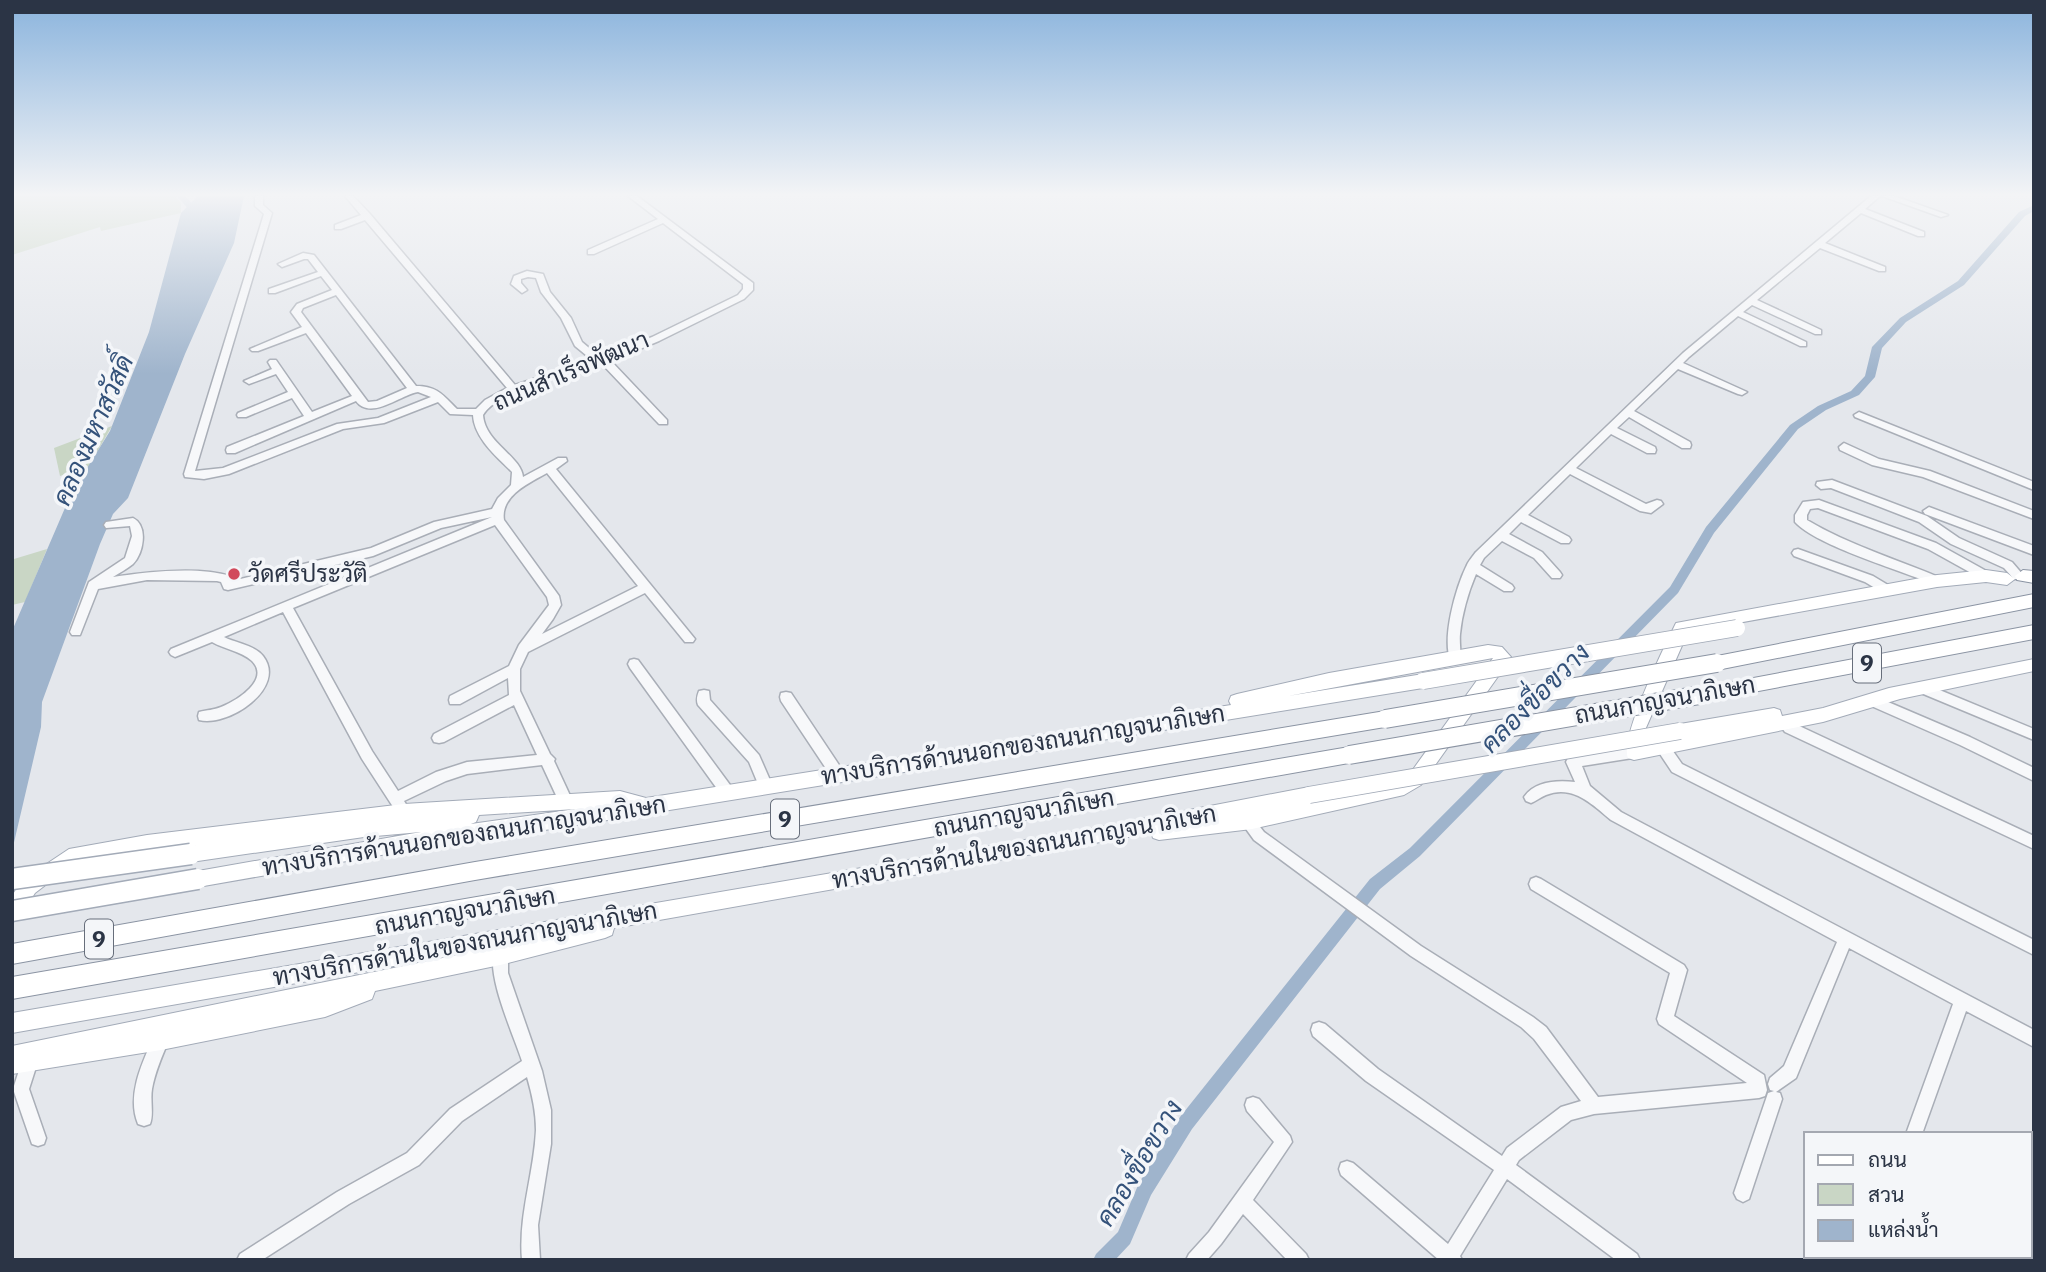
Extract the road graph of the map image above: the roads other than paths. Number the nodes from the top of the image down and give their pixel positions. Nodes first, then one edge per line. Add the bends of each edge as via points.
1 (255, 255) edge
2 (400, 255) edge
3 (711, 255) edge
4 (1805, 255) edge
5 (1847, 255) edge
6 (282, 264) dead end
7 (1882, 269) dead end
8 (321, 273) junction
9 (522, 290) dead end
10 (272, 291) dead end
11 (337, 292) junction
12 (1752, 301) junction
13 (1738, 313) junction
14 (307, 328) junction
15 (1818, 332) dead end
16 (1803, 344) dead end
17 (255, 349) dead end
18 (602, 360) junction
19 (1678, 365) junction
20 (249, 382) dead end
21 (412, 388) junction
22 (513, 389) junction
23 (1742, 392) dead end
24 (294, 393) junction
25 (358, 397) junction
26 (441, 397) junction
27 (479, 412) junction
28 (1628, 412) junction
29 (242, 415) dead end
30 (1859, 415) dead end
31 (310, 417) junction
32 (663, 422) dead end
33 (1610, 429) junction
34 (1686, 445) dead end
35 (1844, 447) dead end
36 (231, 450) dead end
37 (1651, 450) dead end
38 (562, 461) dead end
39 (549, 468) junction
40 (1570, 469) junction
41 (519, 484) junction
42 (1821, 485) dead end
43 (2034, 486) edge
44 (1657, 505) dead end
45 (1929, 511) dead end
46 (496, 515) junction
47 (2034, 515) edge
48 (1520, 516) junction
49 (110, 525) dead end
50 (1501, 535) junction
51 (1565, 540) dead end
52 (2034, 551) edge
53 (1798, 553) dead end
54 (1472, 566) junction
55 (1556, 575) dead end
56 (1986, 576) junction
57 (2023, 576) edge
58 (1937, 581) junction
59 (93, 585) junction
60 (646, 587) junction
61 (1507, 588) dead end
62 (1889, 590) junction
63 (2034, 600) edge
64 (286, 607) junction
65 (76, 632) dead end
66 (2034, 632) edge
67 (215, 637) junction
68 (689, 639) dead end
69 (523, 648) junction
70 (175, 652) dead end
71 (1455, 659) junction
72 (634, 664) dead end
73 (2034, 665) edge
74 (513, 669) junction
75 (1925, 688) junction
76 (1899, 693) junction
77 (704, 695) dead end
78 (517, 696) junction
79 (786, 697) dead end
80 (454, 700) dead end
81 (1874, 701) junction
82 (204, 716) dead end
83 (1785, 723) junction
84 (1150, 725) junction
85 (2034, 735) edge
86 (439, 737) dead end
87 (1662, 748) junction
88 (1634, 753) junction
89 (548, 759) junction
90 (838, 775) junction
91 (2034, 775) edge
92 (766, 787) junction
93 (1586, 790) junction
94 (728, 793) junction
95 (1531, 797) dead end
96 (566, 802) junction
97 (657, 804) junction
98 (400, 805) junction
99 (503, 808) junction
100 (1248, 822) junction
101 (1101, 835) junction
102 (2034, 843) edge
103 (12, 879) edge
104 (1536, 884) dead end
105 (12, 912) edge
106 (649, 913) junction
107 (1846, 937) junction
108 (2034, 948) edge
109 (12, 954) edge
110 (500, 956) junction
111 (419, 962) junction
112 (12, 988) edge
113 (1962, 1000) junction
114 (12, 1023) edge
115 (1319, 1030) dead end
116 (156, 1034) junction
117 (2034, 1039) edge
118 (18, 1061) edge
119 (530, 1065) junction
120 (1767, 1088) junction
121 (1253, 1105) dead end
122 (1594, 1106) junction
123 (144, 1118) dead end
124 (1915, 1132) edge
125 (38, 1138) dead end
126 (1503, 1166) junction
127 (1347, 1169) dead end
128 (1743, 1193) dead end
129 (1242, 1201) junction
130 (1450, 1259) edge
131 (246, 1260) edge
132 (531, 1260) edge
133 (1195, 1260) edge
134 (1300, 1260) edge
135 (1631, 1260) edge

1 - 26 street via 189,474 225,471 341,426 380,421
2 - 22 street
3 - 18 street, ถนนสำเร็จพัฒนา via 748,283 741,297
4 - 12 street
5 - 7 street
6 - 8 street via 308,256
8 - 10 street
8 - 11 street
9 - 18 street via 517,278 540,276 578,344
11 - 14 street via 296,309
11 - 21 street
12 - 13 street
12 - 15 street
13 - 16 street
13 - 19 street
14 - 17 street
14 - 25 street
18 - 22 street, ถนนสำเร็จพัฒนา
18 - 32 street
19 - 23 street
19 - 28 street
20 - 24 street via 275,366
21 - 25 street via 369,406
21 - 26 street
22 - 27 street, ถนนสำเร็จพัฒนา
24 - 29 street
24 - 31 street
25 - 31 street
26 - 27 street via 454,412
27 - 41 street, ถนนสำเร็จพัฒนา via 485,435 517,471
28 - 33 street
28 - 34 street
30 - 43 street
31 - 36 street
33 - 37 street
33 - 40 street
35 - 47 street
38 - 39 street
39 - 41 street
39 - 60 street
40 - 44 street via 1644,508
40 - 48 street
41 - 46 street via 498,505
42 - 57 street via 1832,484 1923,519
45 - 52 street
46 - 59 street via 438,525 373,552 228,586 226,579 216,577 147,576
46 - 64 street
46 - 69 street via 555,605
48 - 50 street
48 - 51 street
49 - 59 street via 133,522 138,536 130,560
50 - 54 street
50 - 55 street via 1538,555
53 - 62 street
54 - 61 street
54 - 71 street via 1452,647
56 - 57 main road
56 - 58 main road
56 - 58 street via 1932,546 1830,507 1807,505 1801,515 1801,522 1825,537
57 - 84 main road, ทางบริการด้านนอกของถนนกาญจนาภิเษก, bridge
58 - 62 main road
59 - 65 street
60 - 68 street
60 - 69 street
62 - 88 main road via 1682,627 1637,730
63 - 109 highway, ถนนกาญจนาภิเษก / 9, bridge via 1717,663 475,871
64 - 67 street
64 - 98 street via 367,755
66 - 112 highway, ถนนกาญจนาภิเษก / 9, bridge via 1700,695
67 - 70 street
67 - 82 street via 257,657 263,673 254,695
69 - 74 street
71 - 84 main road via 1266,694
71 - 100 main road via 1494,650 1503,657 1415,780 1404,787
72 - 94 street
73 - 75 main road, ทางบริการด้านในของถนนกาญจนาภิเษก
74 - 78 street
74 - 80 street
75 - 76 main road, ทางบริการด้านในของถนนกาญจนาภิเษก
75 - 85 street
76 - 81 main road
76 - 101 main road, ทางบริการด้านในของถนนกาญจนาภิเษก, bridge
77 - 92 street via 704,701 754,760
78 - 86 street
78 - 89 street
79 - 90 street
81 - 83 main road
81 - 91 street
83 - 87 main road
83 - 102 street
84 - 90 main road, ทางบริการด้านนอกของถนนกาญจนาภิเษก
87 - 88 main road
87 - 108 street via 1677,768
88 - 93 street via 1573,762
89 - 96 street
89 - 98 street via 455,771
90 - 92 main road, ทางบริการด้านนอกของถนนกาญจนาภิเษก
92 - 94 main road, ทางบริการด้านนอกของถนนกาญจนาภิเษก
93 - 95 street via 1559,785 1543,788
93 - 107 street via 1616,816
94 - 97 main road, ทางบริการด้านนอกของถนนกาญจนาภิเษก
96 - 97 main road via 620,799
96 - 99 main road
97 - 105 main road, ทางบริการด้านนอกของถนนกาญจนาภิเษก, bridge via 467,832
98 - 99 main road
98 - 105 main road via 69,857 28,887
99 - 103 main road, bridge via 446,822 340,832
100 - 101 main road via 1200,830
100 - 122 street via 1259,836 1378,923 1540,1033
101 - 106 main road, ทางบริการด้านในของถนนกาญจนาภิเษก
104 - 120 street via 1679,970 1665,1019
106 - 110 main road via 581,937
106 - 111 main road, ทางบริการด้านในของถนนกาญจนาภิเษก
107 - 113 street
107 - 120 street via 1790,1072
110 - 111 main road
110 - 119 street via 500,972
111 - 114 main road, ทางบริการด้านในของถนนกาญจนาภิเษก via 170,995
111 - 116 main road via 325,1007
113 - 117 street
113 - 124 street
115 - 126 street via 1372,1075
116 - 118 main road
116 - 123 street via 143,1091
118 - 125 street
119 - 131 street via 456,1115 413,1159
119 - 132 street via 544,1129 528,1218
120 - 122 street
120 - 128 street
121 - 129 street via 1284,1142
122 - 126 street via 1567,1113
126 - 130 street
126 - 135 street
127 - 130 street
129 - 133 street
129 - 134 street

